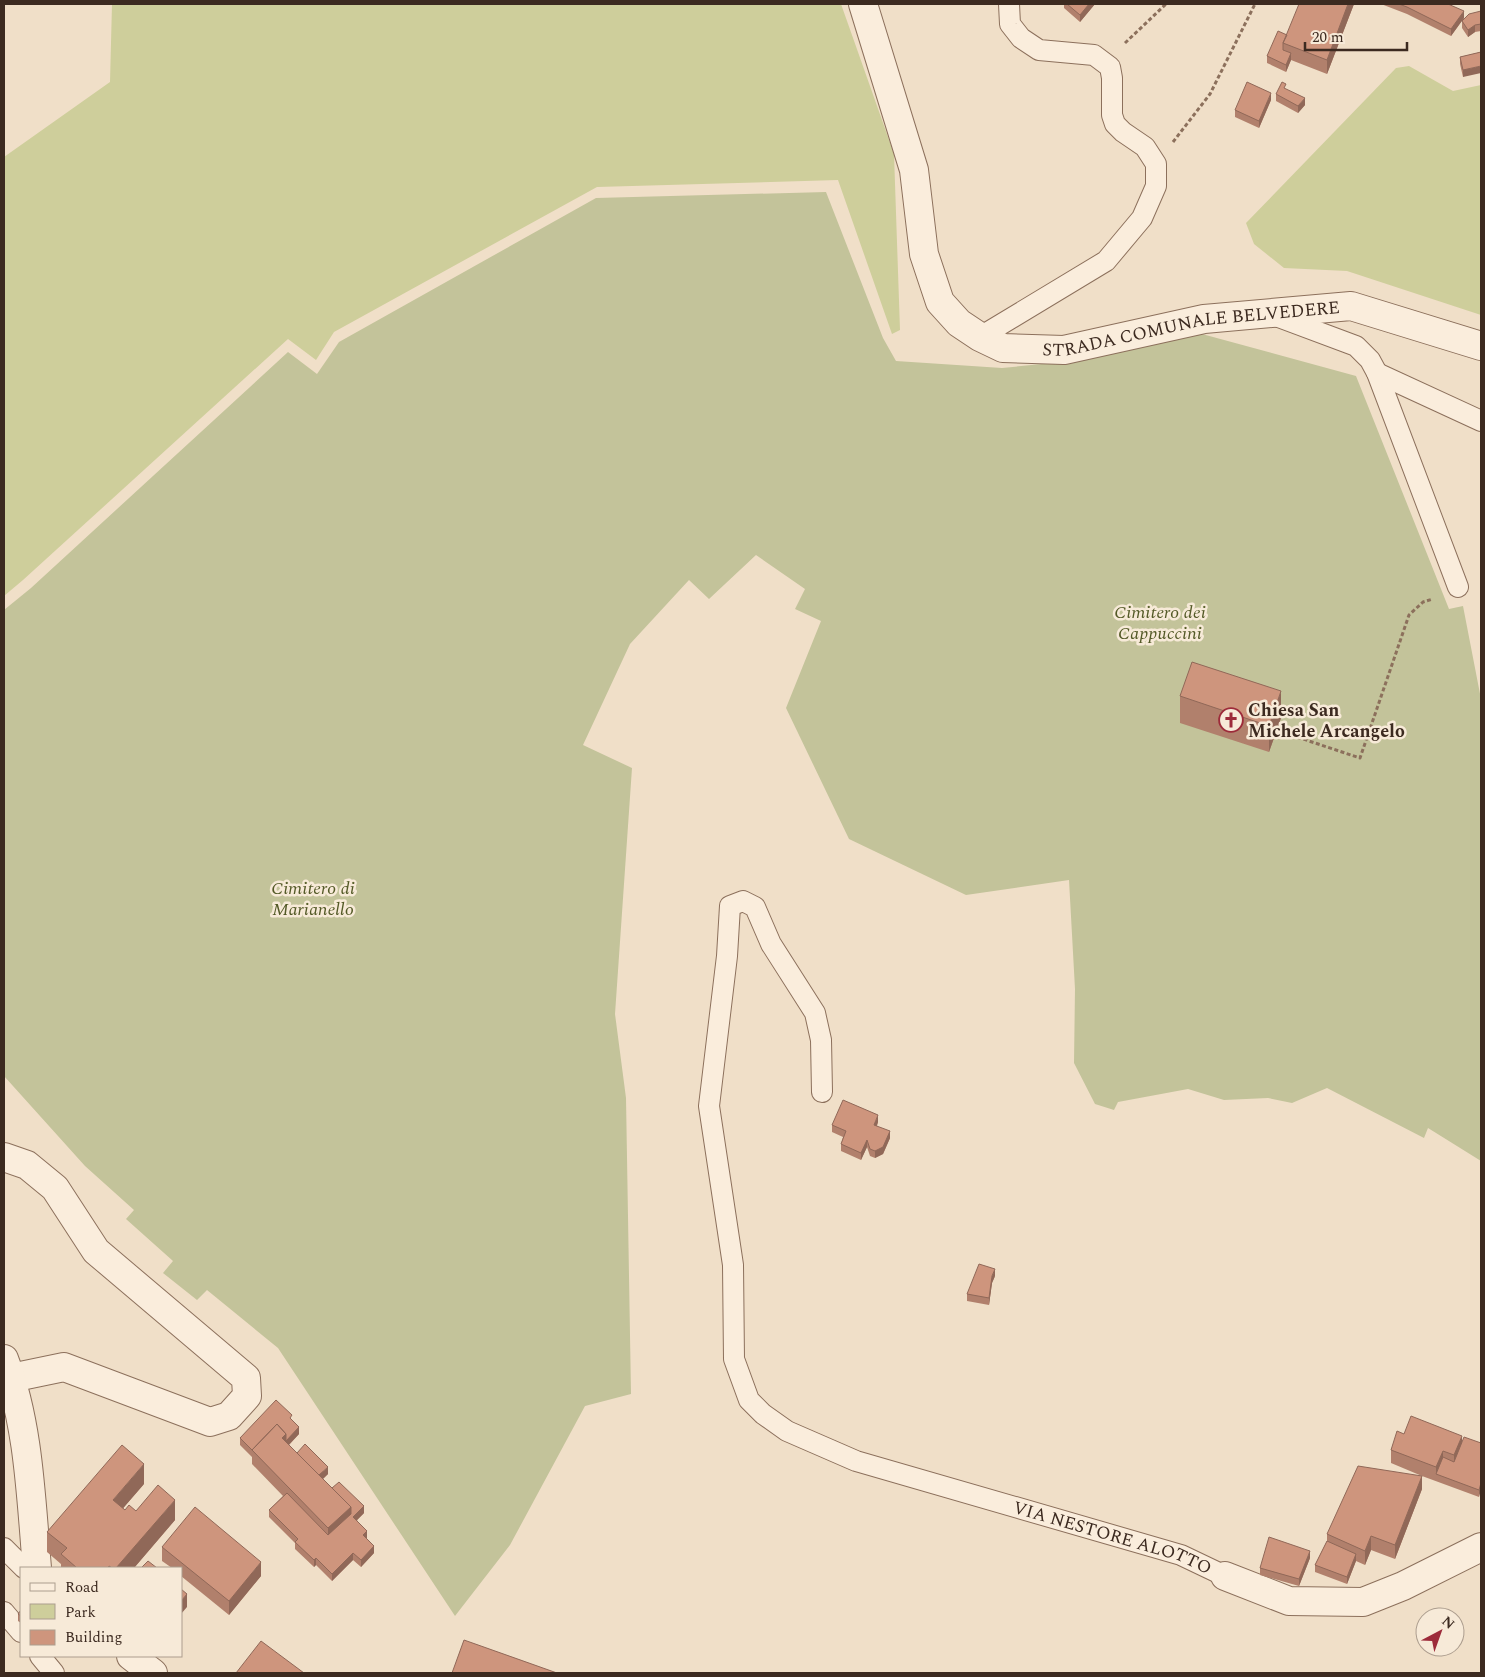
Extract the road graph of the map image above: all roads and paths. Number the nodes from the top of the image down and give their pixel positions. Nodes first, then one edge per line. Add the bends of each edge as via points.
1 (863, 4) edge
2 (1009, 4) edge
3 (1166, 4) edge
4 (1255, 4) edge
5 (1104, 62) junction
6 (1156, 164) junction
7 (1267, 313) junction
8 (980, 337) junction
9 (1481, 346) edge
10 (1377, 374) junction
11 (1481, 421) edge
12 (1458, 587) joint
13 (1285, 733) dead end
14 (822, 1092) dead end
15 (4, 1157) edge
16 (7, 1368) edge
17 (1481, 1546) edge
18 (4, 1548) edge
19 (23, 1567) edge
20 (37, 1567) edge
21 (1225, 1576) joint
22 (4, 1612) edge
23 (20, 1631) edge
24 (41, 1657) edge
25 (132, 1657) edge
26 (54, 1673) edge
27 (153, 1673) edge

1 - 8 street, STRADA COMUNALE BELVEDERE via 914,170 924,254 940,302 959,324
2 - 5 lane via 1010,24 1021,38 1039,50 1094,55
3 - 5 path
4 - 6 path via 1210,94
5 - 6 lane via 1110,67 1112,78 1115,124 1145,147
6 - 8 lane via 1156,186 1142,218 1106,261
7 - 8 street, STRADA COMUNALE BELVEDERE via 1204,318 1064,350 1003,348
7 - 9 street, STRADA COMUNALE BELVEDERE via 1351,306
7 - 10 lane via 1356,346 1370,360
10 - 11 lane
10 - 12 lane
12 - 13 path via 1423,602 1409,614 1360,758
14 - 21 lane, VIA NESTORE ALOTTO via 821,1040 815,1013 771,944 755,906 743,901 730,906 728,956 709,1106 733,1265 734,1359 749,1400 787,1432 856,1461 1181,1555
15 - 16 street via 27,1165 55,1188 96,1251 246,1378 246,1396 229,1416 210,1422 64,1367
16 - 20 street via 28,1458
17 - 21 street, VIA NESTORE ALOTTO via 1403,1586 1363,1602 1289,1601
18 - 19 lane
22 - 23 lane
24 - 26 lane
25 - 27 street

